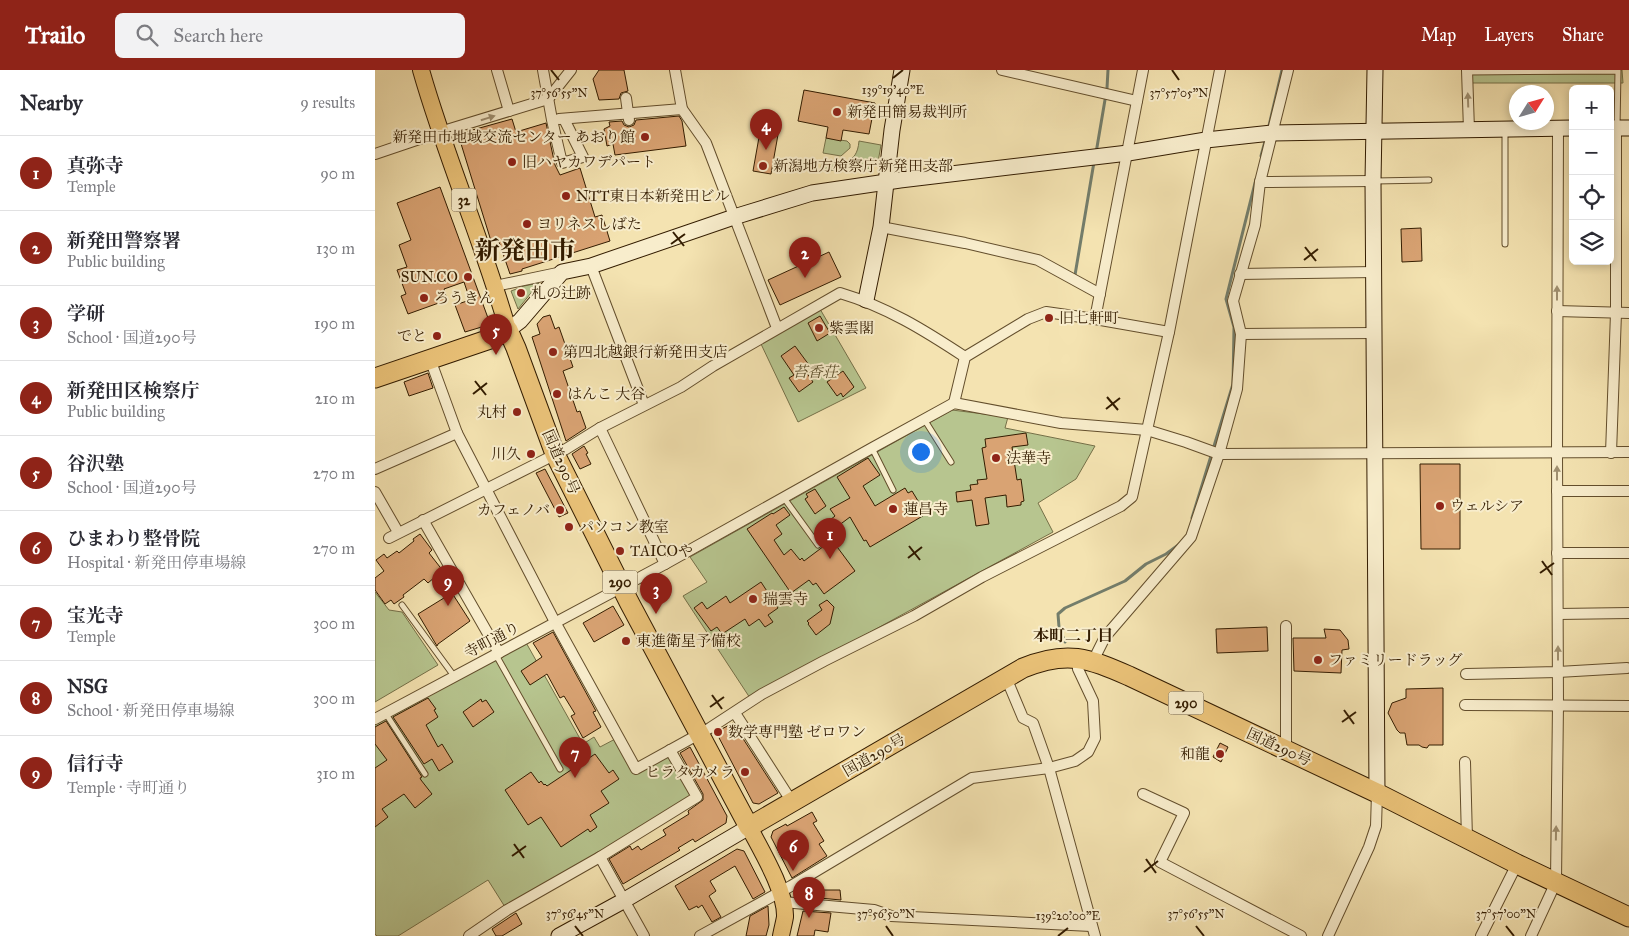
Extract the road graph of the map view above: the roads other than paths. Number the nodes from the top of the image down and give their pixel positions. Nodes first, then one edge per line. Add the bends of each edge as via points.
1 (421, 70) edge
2 (497, 70) edge
3 (543, 70) edge
4 (571, 70) edge
5 (675, 70) edge
6 (902, 70) edge
7 (1002, 70) edge
8 (1143, 70) edge
9 (1220, 70) edge
10 (1288, 70) edge
11 (1375, 70) edge
12 (1618, 70) edge
13 (1467, 71) edge
14 (626, 98) dead end
15 (548, 99) junction
16 (1137, 101) junction
17 (682, 109) junction
18 (509, 111) junction
19 (563, 119) junction
20 (551, 120) junction
21 (629, 120) dead end
22 (1565, 128) edge
23 (1619, 128) edge
24 (1505, 129) junction
25 (1469, 130) junction
26 (1374, 131) junction
27 (440, 132) junction
28 (1272, 133) junction
29 (1206, 140) junction
30 (1128, 153) junction
31 (375, 154) edge
32 (1429, 180) dead end
33 (1373, 181) junction
34 (886, 182) junction
35 (1261, 182) junction
36 (735, 217) junction
37 (881, 227) junction
38 (1505, 244) dead end
39 (591, 266) junction
40 (562, 272) junction
41 (1375, 272) junction
42 (1240, 274) junction
43 (495, 286) junction
44 (1100, 294) junction
45 (866, 300) junction
46 (1557, 312) junction
47 (1629, 313) edge
48 (1616, 314) junction
49 (1095, 319) junction
50 (777, 328) junction
51 (508, 330) junction
52 (1169, 332) junction
53 (1375, 333) junction
54 (1241, 334) junction
55 (965, 357) junction
56 (430, 359) junction
57 (375, 378) edge
58 (954, 403) junction
59 (644, 405) junction
60 (924, 419) junction
61 (600, 428) junction
62 (1147, 430) junction
63 (457, 433) junction
64 (872, 448) junction
65 (1611, 452) junction
66 (1629, 452) edge
67 (1557, 453) junction
68 (555, 454) junction
69 (1219, 454) junction
70 (1376, 454) junction
71 (951, 462) dead end
72 (375, 469) edge
73 (486, 490) junction
74 (893, 490) dead end
75 (1557, 491) junction
76 (1629, 491) edge
77 (375, 492) edge
78 (784, 497) junction
79 (423, 520) junction
80 (398, 532) junction
81 (389, 538) dead end
82 (818, 546) dead end
83 (1557, 553) junction
84 (1629, 553) edge
85 (665, 564) junction
86 (622, 587) junction
87 (402, 605) dead end
88 (1629, 613) edge
89 (1557, 614) junction
90 (555, 622) junction
91 (1286, 626) dead end
92 (497, 654) junction
93 (1086, 660) junction
94 (1627, 668) dead end
95 (1558, 672) junction
96 (1466, 674) dead end
97 (454, 676) junction
98 (1005, 679) junction
99 (1558, 704) junction
100 (1465, 705) dead end
101 (1629, 706) edge
102 (735, 713) junction
103 (378, 716) edge
104 (700, 734) junction
105 (670, 750) junction
106 (1286, 750) junction
107 (1465, 762) dead end
108 (1049, 768) junction
109 (560, 769) dead end
110 (425, 774) dead end
111 (1377, 793) junction
112 (1143, 794) dead end
113 (792, 802) junction
114 (749, 827) junction
115 (1467, 839) junction
116 (600, 857) junction
117 (1517, 864) junction
118 (1556, 882) junction
119 (781, 897) junction
120 (623, 901) junction
121 (1629, 917) edge
122 (1093, 931) edge
123 (469, 936) edge
124 (559, 936) edge
125 (644, 936) edge
126 (702, 936) edge
127 (781, 936) edge
128 (1301, 936) edge
129 (1328, 936) edge
130 (1481, 936) edge
131 (1531, 936) edge

1 - 27 main road, 32
2 - 18 street
3 - 15 street
4 - 15 street
5 - 17 street
6 - 34 street
7 - 16 street
8 - 16 street
9 - 29 street
10 - 28 street
11 - 26 street
12 - 13 lane
12 - 23 lane
25 -> 13 street
14 - 21 street
15 - 18 street
15 - 20 street
16 - 30 street
17 - 19 street
17 - 36 street via 706,143
27 -> 18 street
19 - 20 street
19 - 20 street via 583,157 562,163
22 - 24 street
46 -> 22 street
23 - 48 street
24 - 25 street
24 - 38 lane
25 - 26 street
26 - 28 street
26 - 33 street
27 - 31 street
27 - 43 main road, 32
28 - 29 street
28 - 35 street
29 - 30 street
29 - 52 street
30 - 34 street
30 - 44 street
32 - 33 lane
33 - 35 street
33 - 41 street
34 - 36 street via 812,193
34 - 37 street
35 - 42 street via 1255,225
36 - 39 street
36 - 50 street
37 - 44 street via 1038,260
37 - 45 street
39 - 40 street
39 - 59 street
40 - 43 street
40 - 51 street via 520,321
41 - 42 street
41 - 53 street
42 - 54 street via 1233,301
43 - 51 main road, 32
44 - 49 street
45 - 50 street via 840,293
45 - 55 street via 913,323
46 - 48 street
46 - 67 street
47 - 48 street
48 - 65 street
49 - 52 street
49 - 55 street via 1046,312 1028,319
50 - 59 street via 681,387
51 - 56 highway
51 - 68 highway, 国道290号 / 290
52 - 62 street
53 - 54 street
53 - 70 street
54 - 69 street via 1237,390
55 - 58 street
56 - 57 highway
56 - 63 street
58 - 60 street, 寺町通り
58 - 62 street via 1061,423
59 - 61 street
60 - 64 street, 寺町通り
60 - 71 lane
61 - 68 street
61 - 85 street
62 - 69 street
62 - 102 street via 1132,497 1121,506 824,661
63 - 72 street
63 - 73 street
64 - 74 lane
64 - 78 street, 寺町通り
65 - 66 street
65 - 67 street
67 - 70 street
75 -> 67 street
68 - 73 street
68 - 86 highway, 国道290号 / 290
69 - 70 street
69 - 93 street via 1191,537 1105,637 1097,653
70 - 111 street
73 - 79 street
73 - 90 street
75 - 76 street
75 - 83 street
77 - 80 street
78 - 82 lane
78 - 85 street, 寺町通り
79 - 80 street
79 - 92 street
80 - 81 street
83 - 84 street
83 - 89 street
85 - 86 street, 寺町通り
86 - 90 street, 寺町通り
86 - 104 highway, 国道290号 / 290
87 - 97 lane
88 - 89 street
95 -> 89 street
90 - 92 street, 寺町通り
90 - 105 street via 636,768
91 - 106 street
92 - 97 street, 寺町通り
92 - 109 lane
93 - 98 highway, 国道290号 / 290 via 1055,658 1037,662
93 - 106 highway, 国道290号 / 290
93 - 108 street via 1078,669 1093,701 1095,738 1088,752 1075,761
94 - 95 street
95 - 96 street
95 - 99 street
97 - 103 street, 寺町通り
98 - 108 street via 1023,718 1033,723
98 - 113 highway, 国道290号 / 290
99 - 100 street
99 - 101 street
118 -> 99 street
102 - 104 street
102 - 113 street
103 - 110 lane
104 - 105 street
104 - 114 highway, 国道290号 / 290
105 - 116 street via 697,797
106 - 111 highway, 国道290号 / 290
107 - 115 street
108 - 119 street via 972,778
108 - 122 street
111 - 115 highway, 国道290号 / 290
111 - 129 street via 1376,826
112 - 128 street via 1184,813 1160,862
113 - 114 highway, 国道290号 / 290
114 - 119 main road
114 - 120 street
115 - 117 highway, 国道290号 / 290
116 - 120 street
116 - 123 street via 507,910
117 - 118 highway, 国道290号 / 290
117 - 130 street
118 - 121 highway, 国道290号 / 290
118 - 131 street
119 - 122 street via 874,910 891,916
119 - 126 street
119 - 127 main road via 785,917
120 - 124 street
120 - 125 street

